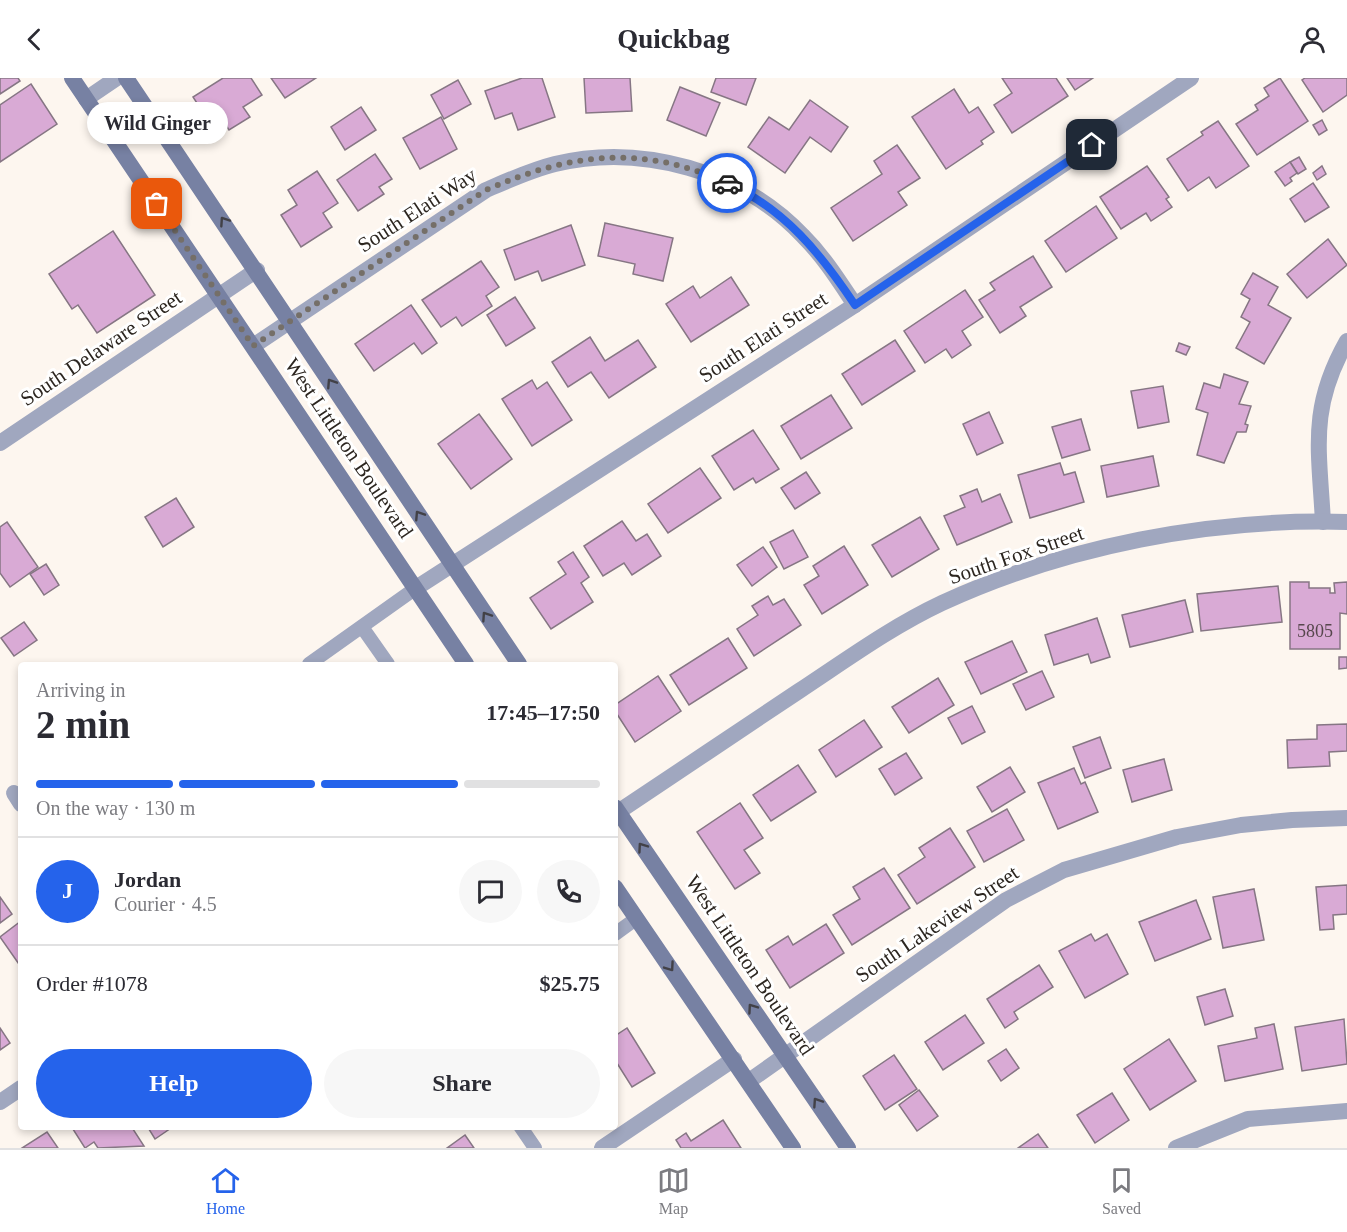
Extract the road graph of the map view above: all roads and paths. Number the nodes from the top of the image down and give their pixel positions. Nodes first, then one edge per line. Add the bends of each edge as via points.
1 (72, 78) edge
2 (117, 78) edge
3 (126, 78) edge
4 (1191, 78) edge
5 (86, 99) junction
6 (257, 270) junction
7 (219, 296) junction
8 (855, 305) junction
9 (290, 320) junction
10 (1347, 341) edge
11 (253, 346) junction
12 (0, 443) edge
13 (1323, 522) junction
14 (1347, 522) edge
15 (451, 564) junction
16 (416, 588) junction
17 (362, 627) junction
18 (312, 662) edge
19 (387, 662) edge
20 (465, 662) edge
21 (518, 662) edge
22 (618, 810) edge
23 (618, 814) edge
24 (1347, 818) edge
25 (618, 891) edge
26 (637, 918) junction
27 (618, 932) edge
28 (786, 1056) junction
29 (734, 1059) junction
30 (749, 1081) junction
31 (18, 1090) edge
32 (0, 1102) edge
33 (1347, 1111) edge
34 (523, 1130) edge
35 (535, 1148) edge
36 (602, 1148) edge
37 (793, 1148) edge
38 (848, 1148) edge
39 (1176, 1148) edge

1 - 5 main road, West Littleton Boulevard
2 - 5 street
6 -> 3 main road, West Littleton Boulevard
4 - 8 street, South Elati Street
5 - 7 main road, West Littleton Boulevard
6 - 7 street, South Delaware Street
6 - 9 main road, West Littleton Boulevard
7 - 11 main road, West Littleton Boulevard
7 - 12 street, South Delaware Street
8 - 9 street, South Elati Way via 828,263 802,234 741,189 668,162 593,158 525,173 486,190
8 - 15 street, South Elati Street
9 - 11 street, South Elati Way
15 -> 9 main road, West Littleton Boulevard
10 - 13 street via 1329,375 1318,422
11 - 16 main road, West Littleton Boulevard
13 - 14 street, South Fox Street
13 - 22 street, South Fox Street via 1209,529 1137,541 997,580 887,632
15 - 16 street, South Elati Street
21 -> 15 main road, West Littleton Boulevard
16 - 17 lane
16 - 20 main road, West Littleton Boulevard
17 - 18 lane
17 - 19 lane
28 -> 23 main road, West Littleton Boulevard
24 - 28 street, South Lakeview Street via 1241,825 1178,837 1064,870 1006,900
25 - 26 main road
26 - 27 lane
26 -> 29 main road
28 - 30 street, South Lakeview Street
38 -> 28 main road, West Littleton Boulevard
29 - 30 main road
29 - 36 street
30 - 37 main road
31 - 32 street
33 - 39 street via 1248,1119
34 - 35 lane

